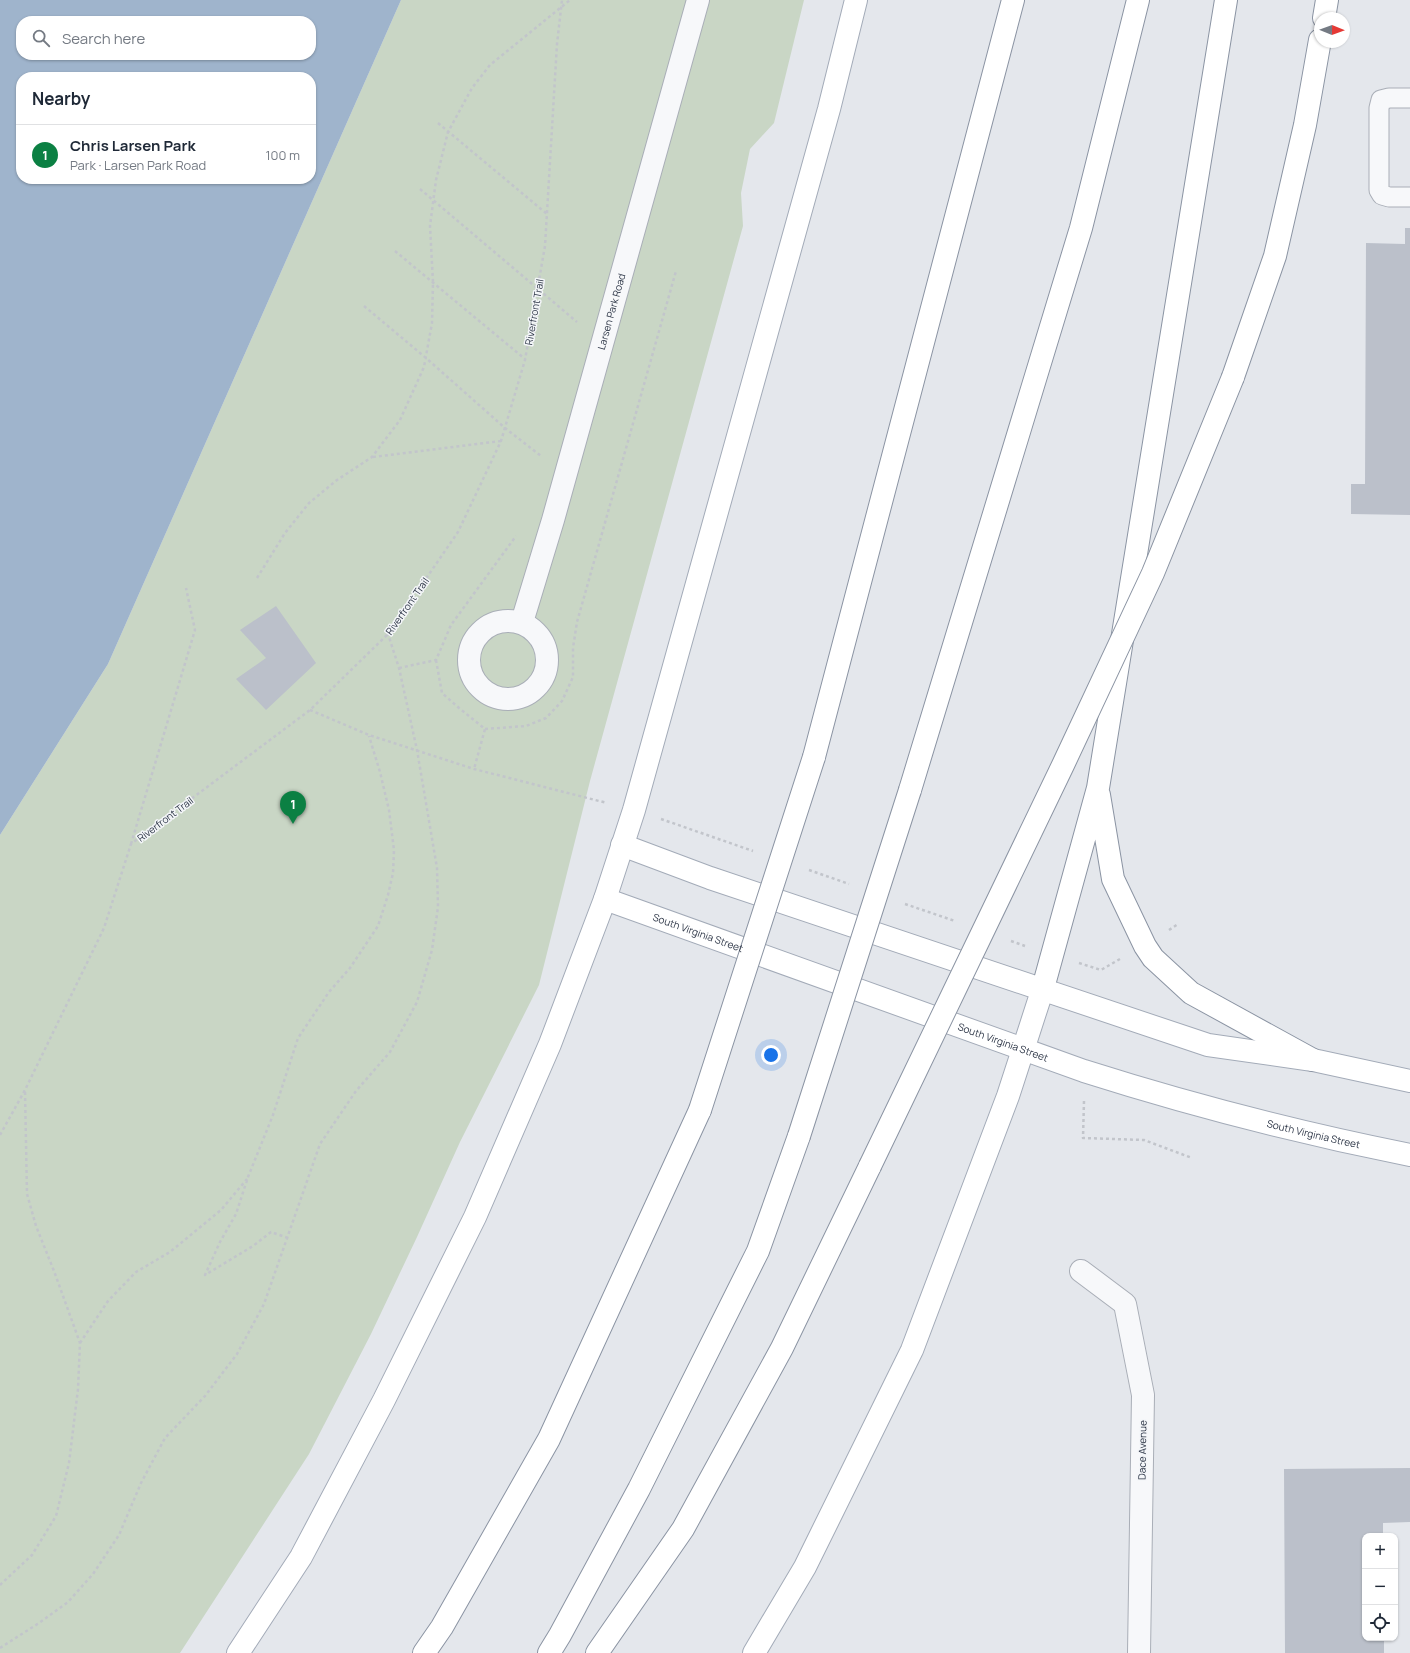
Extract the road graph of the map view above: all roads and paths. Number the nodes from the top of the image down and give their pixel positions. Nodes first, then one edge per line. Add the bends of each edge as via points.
1 (562, 0) edge
2 (570, 0) edge
3 (698, 0) edge
4 (856, 0) edge
5 (1013, 0) edge
6 (1138, 0) edge
7 (1226, 0) edge
8 (1327, 0) edge
9 (561, 8) junction
10 (1325, 12) edge
11 (1319, 48) edge
12 (1410, 98) edge
13 (438, 123) dead end
14 (448, 132) junction
15 (420, 189) dead end
16 (1410, 197) edge
17 (433, 202) junction
18 (548, 214) junction
19 (395, 250) dead end
20 (676, 271) dead end
21 (433, 282) junction
22 (538, 290) junction
23 (364, 306) dead end
24 (582, 326) dead end
25 (426, 358) junction
26 (525, 360) junction
27 (505, 428) junction
28 (501, 441) junction
29 (372, 457) junction
30 (543, 457) dead end
31 (518, 532) dead end
32 (256, 578) dead end
33 (186, 588) dead end
34 (522, 622) dead end
35 (388, 634) junction
36 (436, 660) junction
37 (399, 668) junction
38 (310, 710) junction
39 (485, 728) junction
40 (369, 735) junction
41 (417, 750) junction
42 (474, 769) junction
43 (1098, 788) junction
44 (634, 810) junction
45 (131, 844) junction
46 (622, 845) junction
47 (754, 851) dead end
48 (806, 870) dead end
49 (851, 885) dead end
50 (605, 899) junction
51 (904, 903) dead end
52 (956, 922) dead end
53 (1178, 924) dead end
54 (1008, 940) dead end
55 (1145, 946) junction
56 (1053, 955) junction
57 (1043, 988) junction
58 (1024, 1049) junction
59 (1313, 1060) junction
60 (1410, 1081) edge
61 (25, 1090) junction
62 (0, 1135) edge
63 (1410, 1155) edge
64 (248, 1177) junction
65 (288, 1238) junction
66 (1081, 1271) dead end
67 (80, 1343) junction
68 (0, 1585) edge
69 (0, 1648) edge
70 (238, 1653) edge
71 (424, 1653) edge
72 (549, 1653) edge
73 (598, 1653) edge
74 (754, 1653) edge
75 (1140, 1653) edge

1 - 9 path, Riverfront Trail
2 - 9 path
3 - 34 street, Larsen Park Road via 553,520
4 - 44 main road via 830,109
5 - 71 main road, bridge via 814,756 700,1110 549,1439 442,1627
6 - 72 main road, bridge via 1081,228 910,790 799,1136 758,1251 640,1488
7 - 43 main road
8 - 10 main road
9 - 14 path via 490,66 472,88
9 - 18 path, Riverfront Trail
11 - 73 main road, bridge via 1305,125 1275,256 1233,377 1153,573 1063,766 782,1348 683,1529
12 - 16 lane via 1381,100 1379,108 1379,190 1382,195 1389,197
13 - 14 path
14 - 17 path
14 - 18 path
15 - 17 path
17 - 21 path via 430,226
17 - 22 path
18 - 22 path, Riverfront Trail
19 - 21 path
20 - 39 path via 577,622 573,648 573,678 562,701 546,718 526,726
21 - 25 path via 432,323
21 - 26 path
22 - 24 path
22 - 26 path, Riverfront Trail
23 - 25 path
25 - 27 path
25 - 29 path via 400,420
26 - 27 path, Riverfront Trail
27 - 28 path, Riverfront Trail
27 - 30 path
28 - 29 path
28 - 35 path, Riverfront Trail via 458,532
29 - 32 path via 337,480 309,503 285,533
31 - 36 path via 451,625
33 - 45 path via 195,630
35 - 37 path
35 - 38 path, Riverfront Trail
36 - 37 path
36 - 39 path via 442,693
37 - 41 path
38 - 40 path
38 - 45 path, Riverfront Trail
39 - 42 path
40 - 41 path
40 - 64 path via 389,810 394,850 393,873 388,895 378,926 298,1038 273,1115
41 - 42 path
41 - 65 path via 437,868 438,907 432,950 417,1002 390,1052 356,1091 320,1144
42 - 44 path
43 - 55 main road via 1113,879
43 - 56 main road
44 - 46 main road
44 - 47 path
45 - 61 path, Riverfront Trail via 104,928
46 - 50 main road
46 - 57 main road via 710,878
48 - 49 path
50 - 58 main road, South Virginia Street
50 - 70 main road via 550,1044 476,1217 301,1557
51 - 52 path
53 - 55 path
54 - 56 path
55 - 56 path via 1101,970
55 - 59 main road via 1153,958 1191,993
56 - 57 main road
57 - 58 main road
57 - 59 main road via 1208,1045
58 - 63 main road, South Virginia Street via 1159,1095 1296,1131
58 - 74 main road via 912,1350 805,1567
59 - 60 main road
61 - 62 path, Riverfront Trail
61 - 67 path via 27,1194 36,1226
64 - 65 path via 236,1214 205,1275 271,1232
64 - 67 path via 220,1210 170,1252 136,1272 108,1301
65 - 69 path via 264,1304 237,1354 205,1396 165,1438 141,1483 119,1534 93,1574 68,1602
66 - 75 street, Dace Avenue via 1125,1304 1143,1395
67 - 68 path via 78,1389 69,1463 56,1516 32,1555

